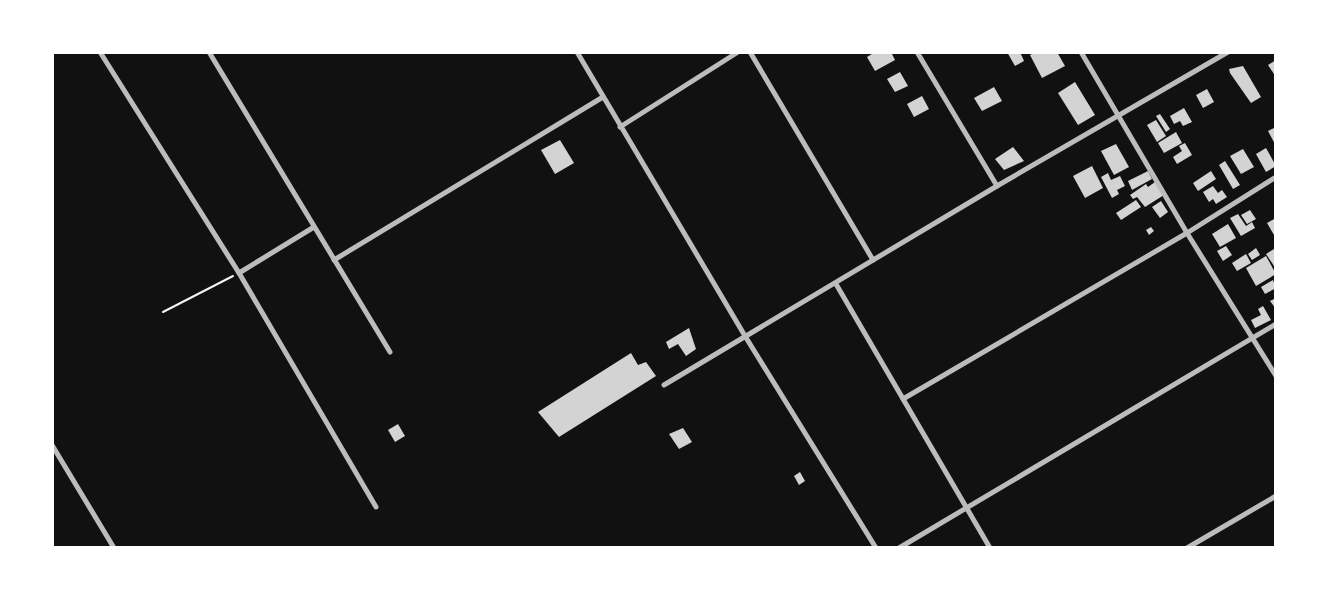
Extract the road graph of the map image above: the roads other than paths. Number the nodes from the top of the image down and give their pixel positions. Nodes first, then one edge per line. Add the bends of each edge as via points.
1 (100, 52) edge
2 (209, 52) edge
3 (577, 52) edge
4 (738, 52) edge
5 (750, 52) edge
6 (917, 52) edge
7 (1081, 52) edge
8 (1228, 52) edge
9 (603, 97) junction
10 (1119, 115) junction
11 (620, 127) junction
12 (1276, 178) edge
13 (997, 186) junction
14 (314, 227) junction
15 (1187, 233) junction
16 (334, 260) junction
17 (874, 260) junction
18 (239, 273) junction
19 (836, 284) junction
20 (1276, 324) edge
21 (745, 336) junction
22 (1253, 337) junction
23 (390, 352) dead end
24 (1276, 376) edge
25 (664, 386) dead end
26 (903, 399) junction
27 (52, 445) edge
28 (1276, 496) edge
29 (376, 507) dead end
30 (967, 508) junction
31 (114, 548) edge
32 (876, 548) edge
33 (899, 548) edge
34 (990, 548) edge
35 (1187, 548) edge

1 - 18 street
2 - 14 street
3 - 9 street
4 - 11 street
5 - 17 street
6 - 13 street
7 - 10 street
8 - 10 street
9 - 11 street
9 - 16 street
10 - 13 street
10 - 15 street
11 - 21 street
12 - 15 street
13 - 17 street
14 - 16 street
14 - 18 street
15 - 22 street
15 - 26 street
16 - 23 street
17 - 19 street
18 - 29 street
19 - 21 street
19 - 26 street
20 - 22 street
21 - 25 street
21 - 32 street
22 - 24 street
22 - 30 street
26 - 30 street
27 - 31 street
28 - 35 street
30 - 33 street
30 - 34 street

